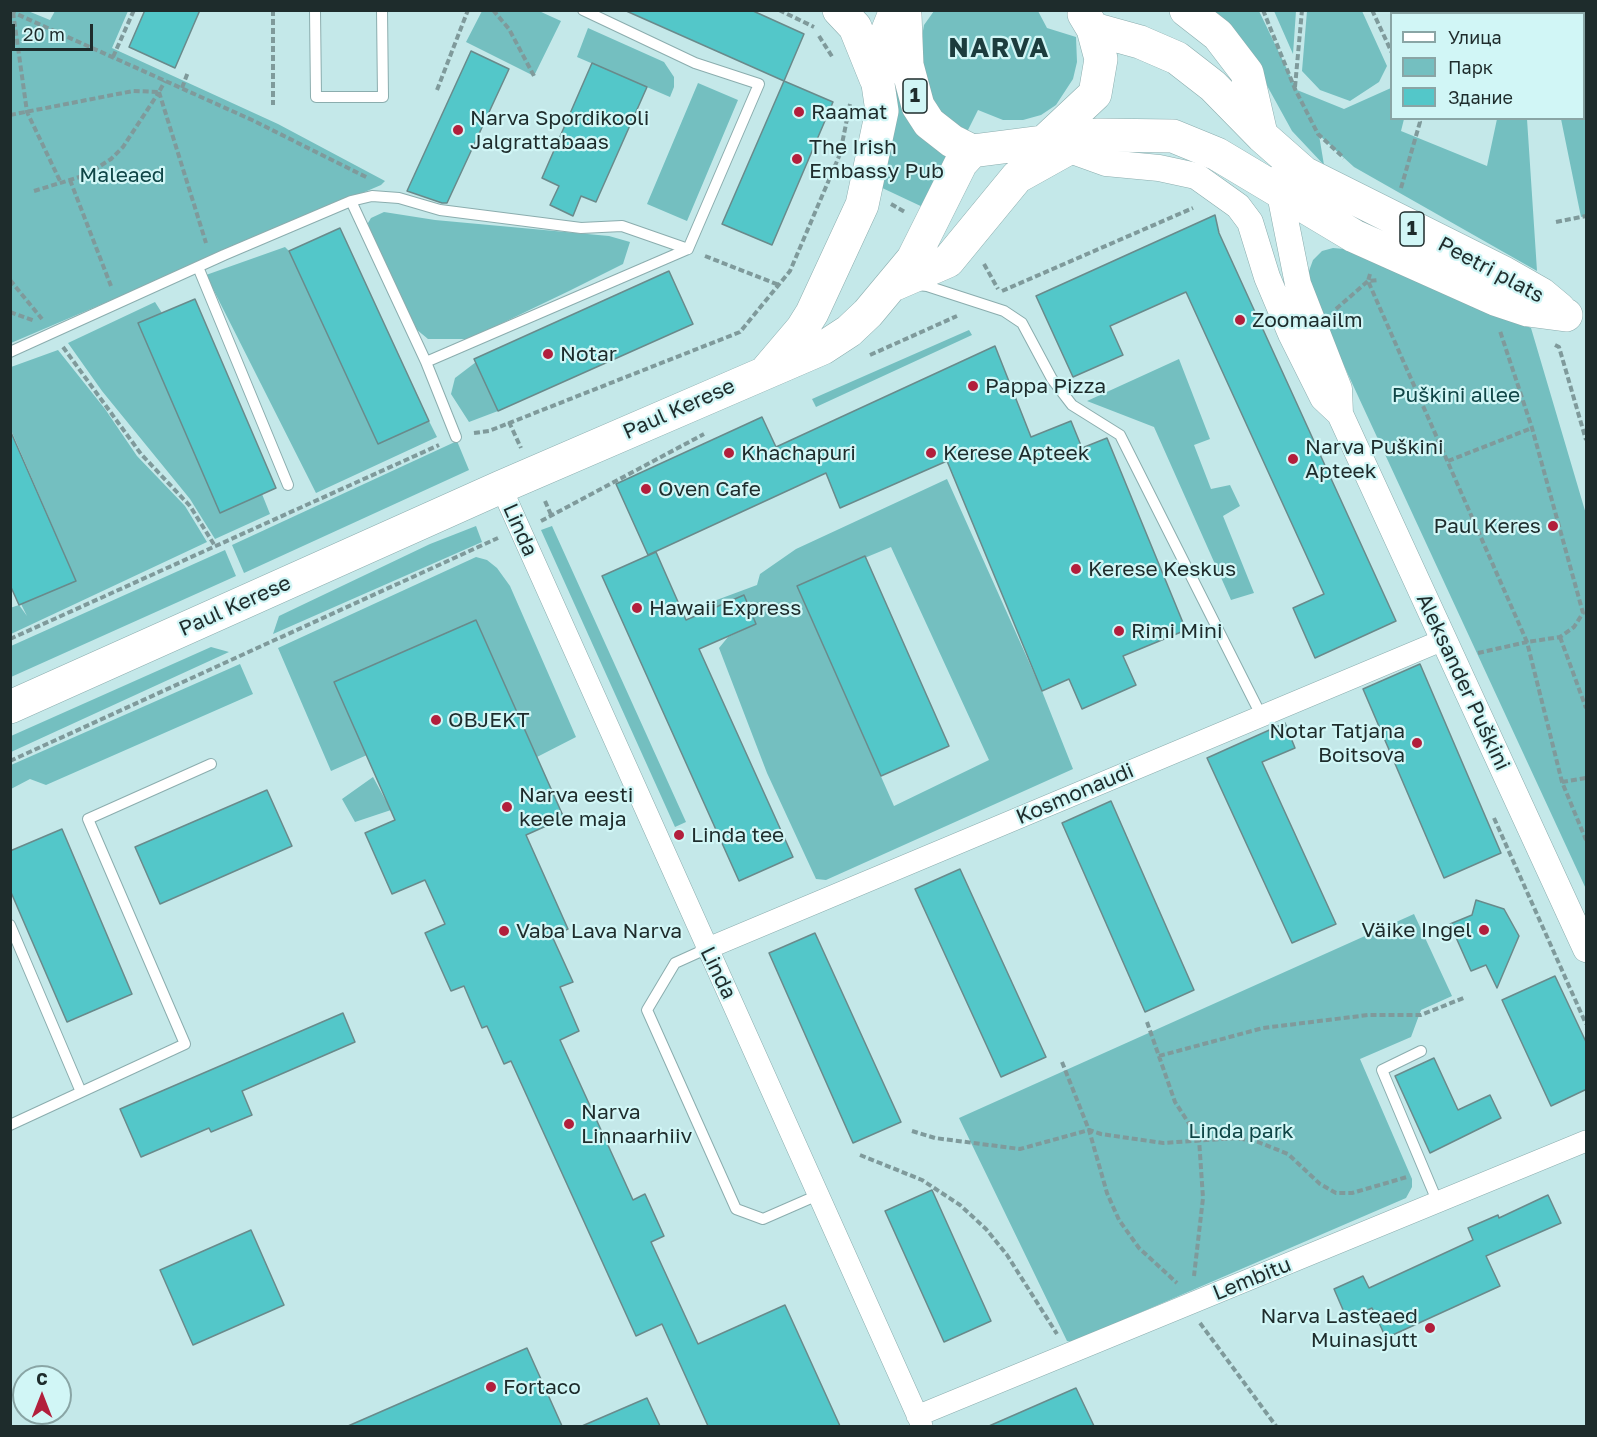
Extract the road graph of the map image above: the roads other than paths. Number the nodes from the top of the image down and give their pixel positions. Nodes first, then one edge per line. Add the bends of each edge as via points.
1 (315, 10) edge
2 (382, 10) edge
3 (583, 10) edge
4 (839, 10) edge
5 (1185, 10) edge
6 (902, 12) edge
7 (1089, 18) edge
8 (878, 84) junction
9 (1262, 136) junction
10 (1055, 144) junction
11 (972, 151) junction
12 (1281, 192) junction
13 (351, 201) junction
14 (688, 249) junction
15 (198, 267) junction
16 (893, 285) junction
17 (1576, 317) edge
18 (10, 352) edge
19 (426, 362) junction
20 (766, 371) junction
21 (1340, 414) junction
22 (456, 437) road end
23 (288, 485) dead end
24 (501, 487) junction
25 (1443, 639) junction
26 (10, 707) edge
27 (1261, 716) junction
28 (211, 764) dead end
29 (10, 925) edge
30 (706, 949) junction
31 (1587, 949) edge
32 (1421, 1051) dead end
33 (81, 1092) junction
34 (10, 1125) edge
35 (1587, 1141) edge
36 (818, 1195) junction
37 (1438, 1204) junction
38 (920, 1421) edge

1 - 2 lane via 316,98 383,97
3 - 14 lane via 695,63 759,84
4 - 8 highway, 1 via 855,27
5 - 9 highway via 1218,34 1247,73
6 - 8 highway via 882,45
6 - 11 highway, 1 via 906,65 918,106 929,123
7 - 9 highway, Aleksander Puškini / 1 via 1177,58 1213,86
7 - 10 highway, 1 via 1101,59 1095,94
8 - 20 highway via 882,111 862,205 812,313
9 - 12 street, Aleksander Puškini
9 - 17 highway, Peetri plats / 1 via 1304,173 1504,273
10 - 11 highway, 1
10 - 12 highway, 1 via 1097,135 1173,136 1217,154
10 - 16 highway via 1017,177 948,261
10 - 21 street, Aleksander Puškini via 1106,163 1196,176 1238,206 1257,237 1267,277 1302,356 1323,398
11 - 16 highway, Paul Kerese via 961,163 913,259
12 - 17 highway, Peetri plats / 1 via 1354,236 1495,299 1528,310
12 - 21 street, Aleksander Puškini via 1298,284 1339,389
13 - 14 lane via 372,196 399,198 440,210 581,228 622,226
13 - 15 lane
13 - 19 lane
14 - 19 lane
15 - 18 lane
15 - 23 lane
16 - 20 highway, Paul Kerese via 849,331 795,362
16 - 27 lane via 927,286 1004,311 1022,323 1052,379 1072,405 1120,435
19 - 22 lane
20 - 24 highway, Paul Kerese
21 - 25 street, Aleksander Puškini
24 - 26 highway, Paul Kerese
24 - 30 street, Linda
25 - 27 street, Kosmonaudi
25 - 31 street, Aleksander Puškini
27 - 30 street, Kosmonaudi
28 - 33 lane via 88,819 185,1044
29 - 33 lane
30 - 36 street, Linda
30 - 36 lane via 675,963 647,1010 736,1209 763,1219
32 - 37 lane via 1382,1070
33 - 34 lane
35 - 37 street, Lembitu
36 - 38 street, Linda
37 - 38 street, Lembitu via 1189,1299

